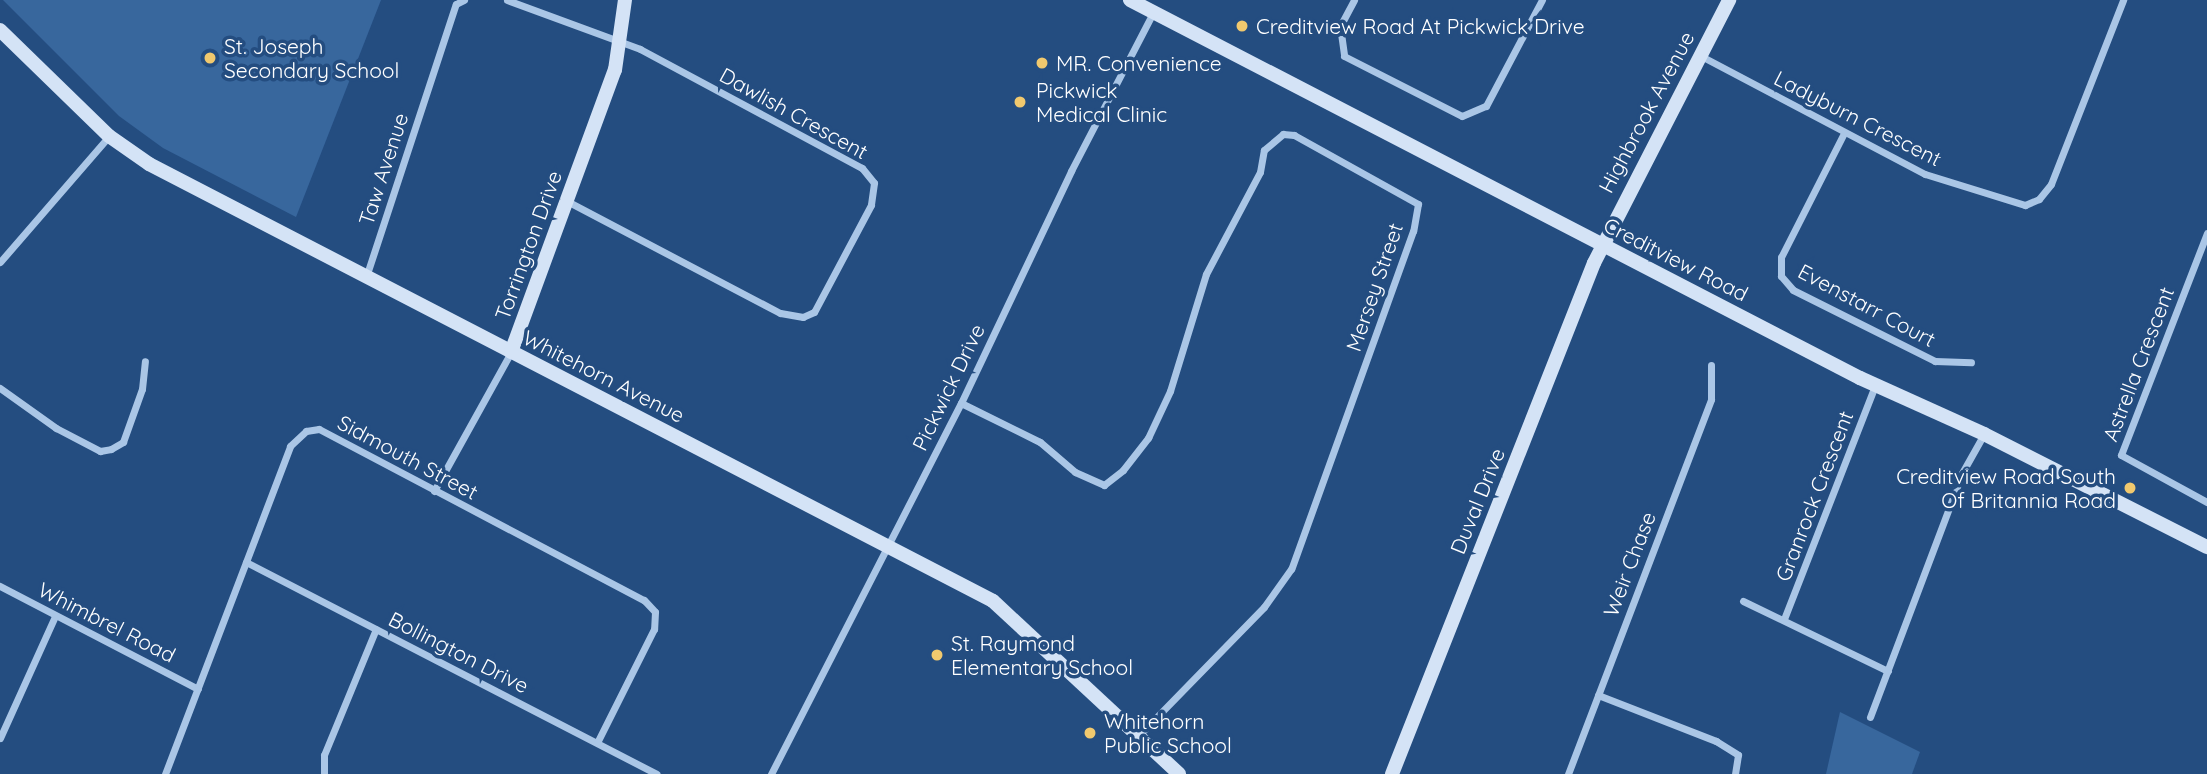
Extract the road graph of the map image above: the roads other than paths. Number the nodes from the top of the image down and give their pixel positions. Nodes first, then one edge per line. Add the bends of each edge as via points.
1 (464, 0) edge
2 (507, 0) edge
3 (625, 0) edge
4 (1130, 0) edge
5 (1354, 0) edge
6 (1542, 0) edge
7 (1728, 0) edge
8 (2123, 0) edge
9 (1153, 13) junction
10 (0, 30) edge
11 (619, 40) junction
12 (1699, 55) junction
13 (1844, 133) junction
14 (109, 136) junction
15 (566, 200) junction
16 (2207, 233) edge
17 (1602, 244) junction
18 (0, 262) edge
19 (367, 274) junction
20 (511, 352) junction
21 (145, 361) dead end
22 (1971, 362) dead end
23 (1711, 365) dead end
24 (1875, 385) junction
25 (0, 388) edge
26 (961, 403) junction
27 (1984, 434) junction
28 (434, 491) junction
29 (2207, 502) edge
30 (889, 546) junction
31 (2207, 547) edge
32 (246, 562) junction
33 (0, 586) edge
34 (1744, 601) dead end
35 (55, 616) junction
36 (1784, 620) junction
37 (376, 629) junction
38 (1888, 671) junction
39 (198, 689) junction
40 (1598, 695) junction
41 (1870, 717) dead end
42 (1138, 736) junction
43 (0, 738) edge
44 (597, 743) junction
45 (165, 774) edge
46 (324, 774) edge
47 (656, 774) edge
48 (771, 774) edge
49 (1179, 774) edge
50 (1392, 774) edge
51 (1568, 774) edge
52 (1735, 774) edge

1 - 19 street, Taw Avenue via 456,4
2 - 11 street
3 - 11 street, Torrington Drive
4 - 9 street, Creditview Road
5 - 6 street via 1340,26 1344,57 1462,116 1486,106
7 - 12 street, Highbrook Avenue
8 - 13 street, Ladyburn Crescent via 2051,184 2039,200 2017,204 1925,174
9 - 17 street, Creditview Road
9 - 26 street, Pickwick Drive via 1071,171
10 - 14 street, Whitehorn Avenue
11 - 15 street, Torrington Drive via 615,70
11 - 15 street, Dawlish Crescent via 863,168 874,183 871,205 814,312 803,317 780,313
12 - 13 street, Ladyburn Crescent
12 - 17 street, Highbrook Avenue
13 - 22 street, Evenstarr Court via 1781,257 1781,276 1793,290 1935,361
14 - 18 street
14 - 19 street, Whitehorn Avenue via 149,164
15 - 20 street, Torrington Drive
16 - 29 street, Astrella Crescent via 2121,455
17 - 24 street, Creditview Road
17 - 50 street, Duval Drive
19 - 20 street, Whitehorn Avenue
20 - 28 street, Torrington Drive
20 - 30 street, Whitehorn Avenue
21 - 25 street via 142,389 123,442 111,449 100,451 56,428
23 - 40 street, Weir Chase via 1711,399
24 - 27 street, Creditview Road
24 - 36 street, Granrock Crescent
26 - 30 street, Pickwick Drive
26 - 42 street, Mersey Street via 1040,442 1075,472 1104,485 1123,470 1148,438 1170,391 1206,274 1260,172 1264,150 1283,134 1294,135 1418,204 1413,231 1291,569 1264,607
27 - 31 street, Creditview Road
27 - 38 street via 1962,474
28 - 32 street, Sidmouth Street via 332,434 306,430 290,446
28 - 44 street, Sidmouth Street via 644,600 655,611 654,629
30 - 42 street, Whitehorn Avenue via 993,601
30 - 48 street, Pickwick Drive
32 - 37 street, Bollington Drive
32 - 39 street, Sidmouth Street
33 - 35 street, Whimbrel Road
34 - 36 street
35 - 39 street, Whimbrel Road
35 - 43 street
36 - 38 street
37 - 44 street, Bollington Drive
37 - 46 street via 324,755
38 - 41 street
39 - 45 street, Sidmouth Street
40 - 51 street, Weir Chase
40 - 52 street via 1716,741 1738,755
42 - 49 street, Whitehorn Avenue
44 - 47 street, Bollington Drive

